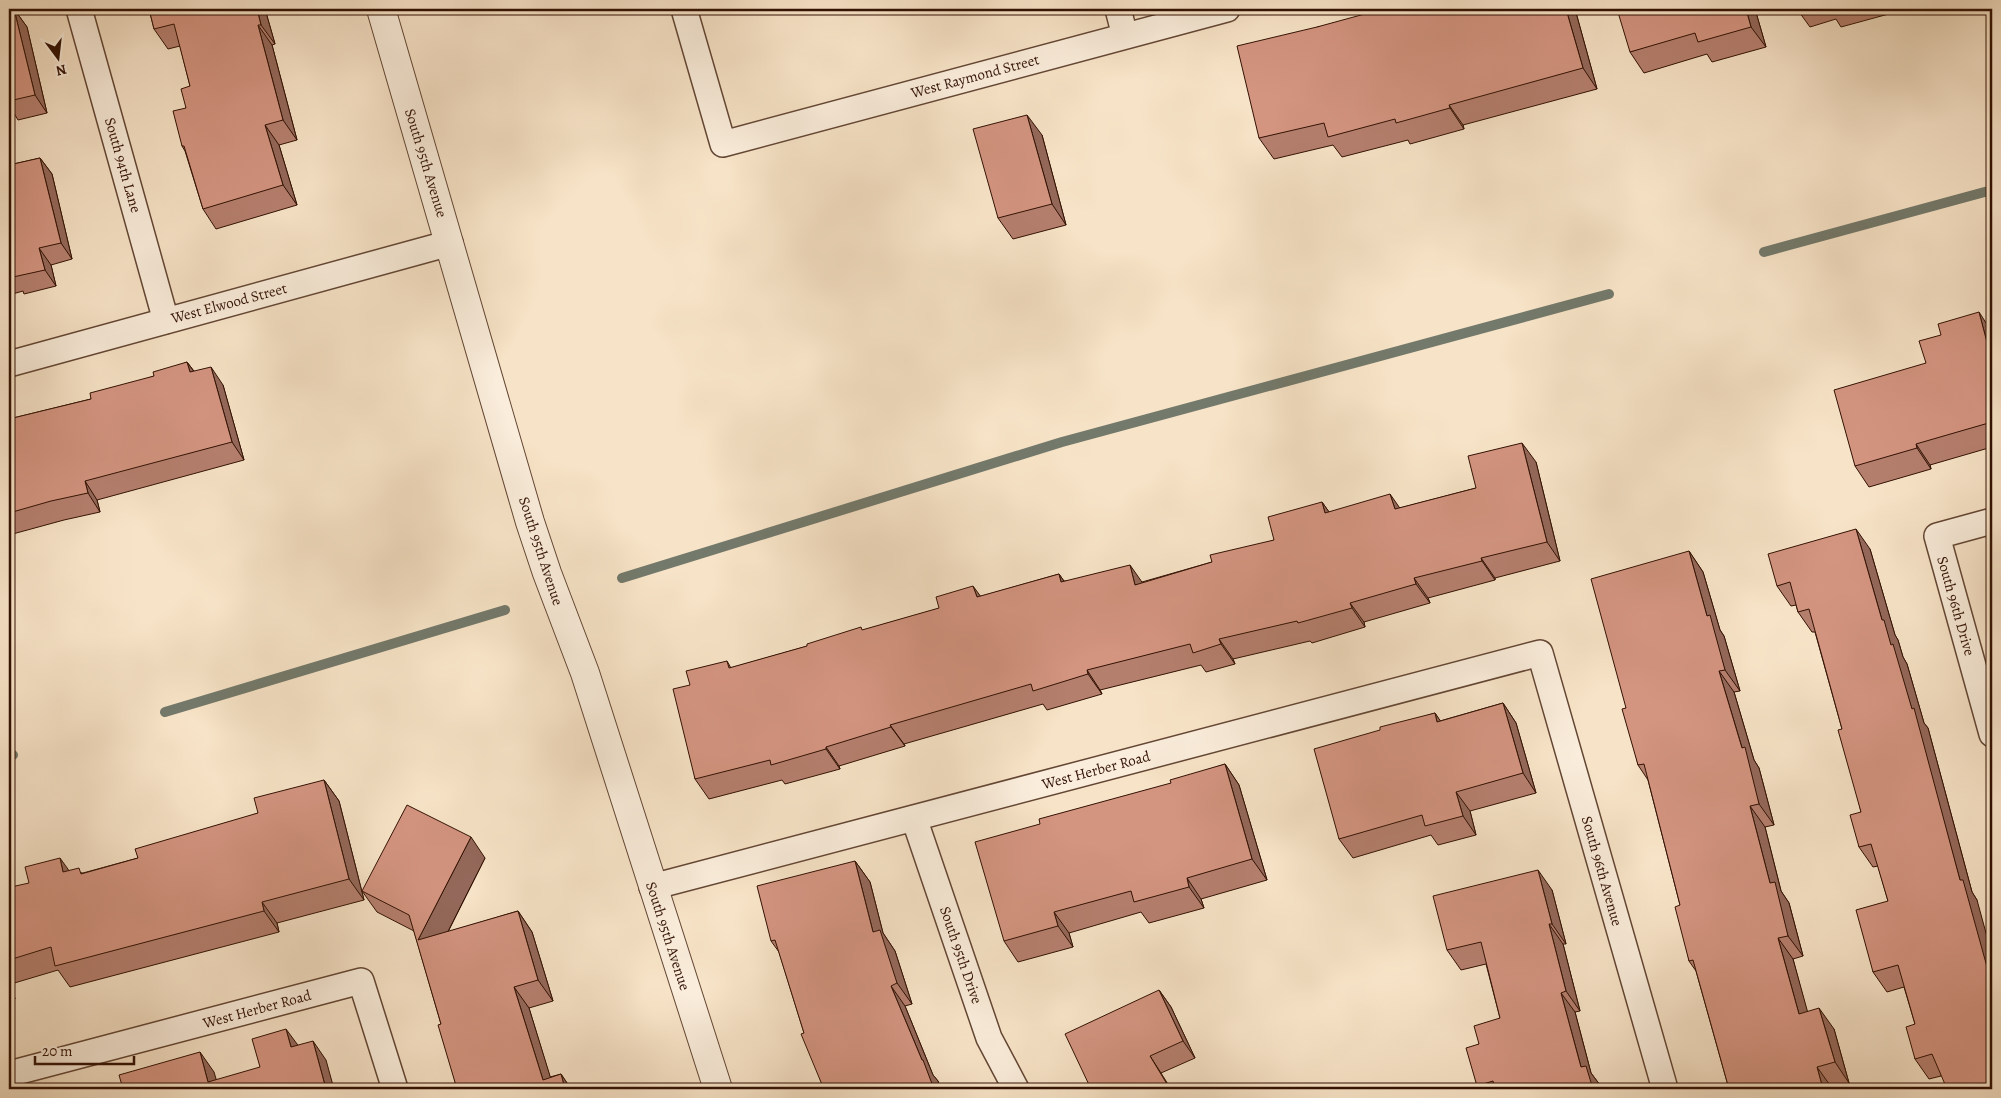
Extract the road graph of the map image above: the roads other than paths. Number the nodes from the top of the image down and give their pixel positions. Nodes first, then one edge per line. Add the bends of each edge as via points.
1 (79, 9) edge
2 (381, 9) edge
3 (684, 9) edge
4 (1118, 9) edge
5 (1227, 9) edge
6 (1125, 36) junction
7 (450, 243) junction
8 (166, 321) junction
9 (9, 364) edge
10 (1992, 521) edge
11 (1540, 653) joint
12 (1992, 734) edge
13 (914, 818) junction
14 (652, 887) junction
15 (9, 1074) edge
16 (395, 1089) edge
17 (718, 1089) edge
18 (1016, 1089) edge
19 (1665, 1089) edge

1 - 8 street, South 94th Lane
2 - 7 street, South 95th Avenue
3 - 6 street, West Raymond Street via 723,144
4 - 6 street
5 - 6 street, West Raymond Street
7 - 8 street, West Elwood Street
7 - 14 street, South 95th Avenue via 530,522 585,673
8 - 9 street, West Elwood Street
10 - 12 street, South 96th Drive via 1937,536
11 - 13 street, West Herber Road
11 - 19 street, South 96th Avenue
13 - 14 street, West Herber Road
13 - 18 street, South 95th Drive via 989,1038
14 - 17 street, South 95th Avenue
15 - 16 street, West Herber Road via 361,981

